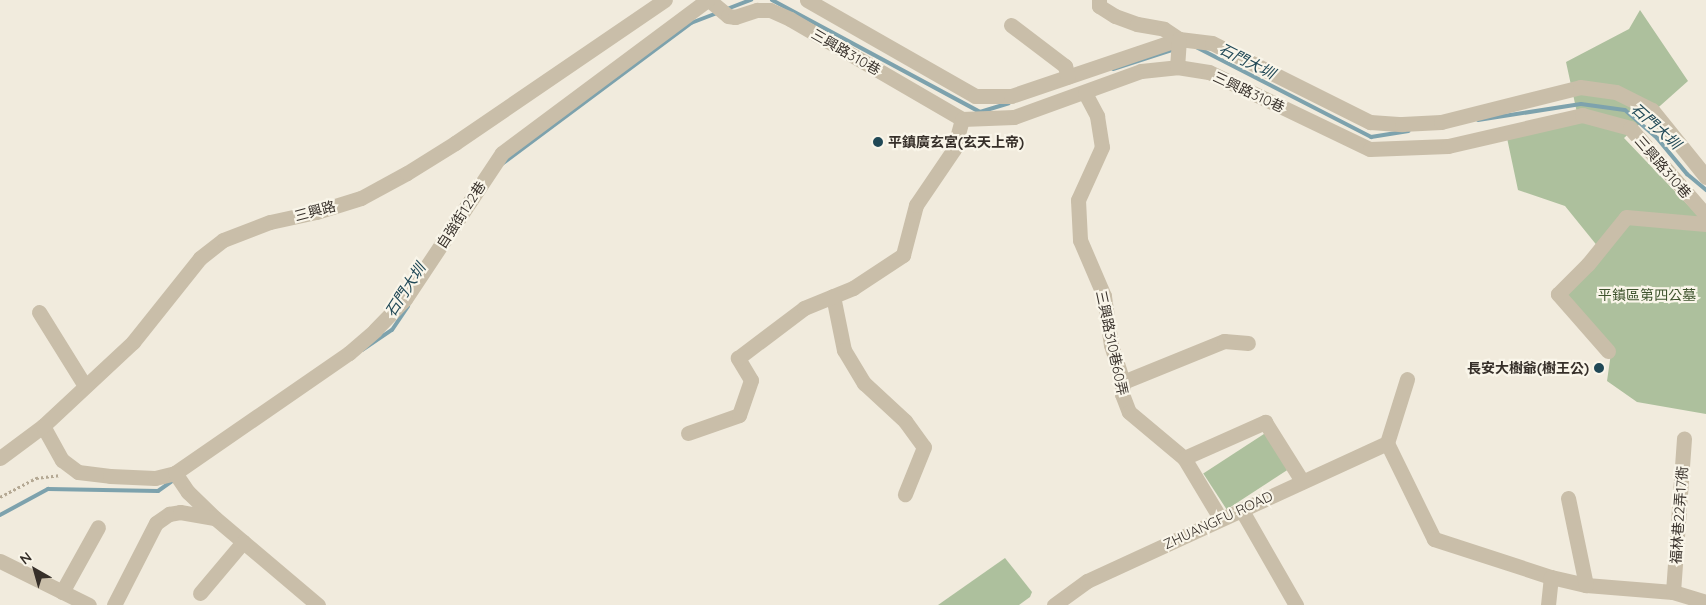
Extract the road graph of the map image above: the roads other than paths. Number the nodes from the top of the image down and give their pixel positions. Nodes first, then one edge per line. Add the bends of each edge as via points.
1 (665, 0) edge
2 (709, 0) edge
3 (807, 0) edge
4 (1099, 0) edge
5 (1010, 25) dead end
6 (1179, 41) junction
7 (1178, 64) junction
8 (1068, 77) junction
9 (1085, 93) junction
10 (962, 119) junction
11 (1706, 177) edge
12 (1702, 204) edge
13 (1706, 224) edge
14 (833, 296) junction
15 (40, 312) dead end
16 (1248, 343) dead end
17 (1608, 351) dead end
18 (1407, 380) dead end
19 (1123, 382) junction
20 (85, 386) junction
21 (43, 426) junction
22 (688, 434) dead end
23 (1684, 438) dead end
24 (1387, 443) junction
25 (0, 458) edge
26 (1184, 458) junction
27 (177, 476) junction
28 (1302, 481) junction
29 (905, 494) dead end
30 (1568, 498) dead end
31 (1241, 508) junction
32 (215, 518) junction
33 (1220, 518) junction
34 (98, 527) dead end
35 (242, 542) junction
36 (0, 561) edge
37 (1551, 577) junction
38 (1586, 585) junction
39 (62, 592) junction
40 (1673, 592) junction
41 (200, 593) dead end
42 (1706, 602) edge
43 (1291, 603) edge
44 (89, 605) edge
45 (114, 605) edge
46 (318, 605) edge
47 (1054, 605) edge
48 (1548, 605) edge

1 - 20 street, 三興路 via 455,143 376,190 361,198 270,222 223,240 200,258 133,342
2 - 10 street, 三興路310巷 via 735,17 770,10 790,19
2 - 27 street, 自強街122巷 via 502,153 405,298 375,330
3 - 8 street, 三興路310巷 via 975,96 1011,96
4 - 6 street via 1099,6 1115,16 1164,29
5 - 8 street via 1065,66
6 - 7 street
6 - 8 street, 三興路310巷
6 - 11 street, 三興路310巷 via 1212,43 1370,122 1441,122 1580,87 1616,92 1652,110
7 - 9 street, 三興路310巷 via 1141,71
7 - 12 street, 三興路310巷 via 1209,72 1370,149 1448,146 1582,115 1630,128
9 - 10 street, 三興路310巷 via 1014,118
9 - 19 street, 三興路310巷60弄 via 1097,116 1102,147 1078,200 1080,240 1104,296 1111,346
10 - 14 street via 954,149 916,205 903,255 853,288
13 - 17 street via 1626,217 1588,264 1558,294
14 - 22 street via 804,308 738,358 751,380 740,415
14 - 29 street via 844,350 864,383 905,421 924,447
15 - 20 street
16 - 19 street via 1224,341
18 - 24 street
19 - 26 street, 三興路310巷60弄 via 1122,394 1129,412
20 - 21 street, 三興路
21 - 25 street, 三興路
21 - 27 street via 62,460 78,472 148,478
23 - 40 street, 福林巷22弄17衖
24 - 28 street, ZHUANGFU ROAD
24 - 37 street via 1434,539
26 - 28 street via 1265,422
26 - 33 street, 三興路310巷60弄
27 - 32 street via 188,492
28 - 31 street, ZHUANGFU ROAD
30 - 38 street
31 - 33 street, ZHUANGFU ROAD
31 - 43 street
32 - 35 street
32 - 45 street via 180,512 169,514 156,523
33 - 47 street, ZHUANGFU ROAD via 1087,581
34 - 39 street
35 - 41 street
35 - 46 street
36 - 39 street
37 - 38 street
37 - 48 street
38 - 40 street
39 - 44 street
40 - 42 street

